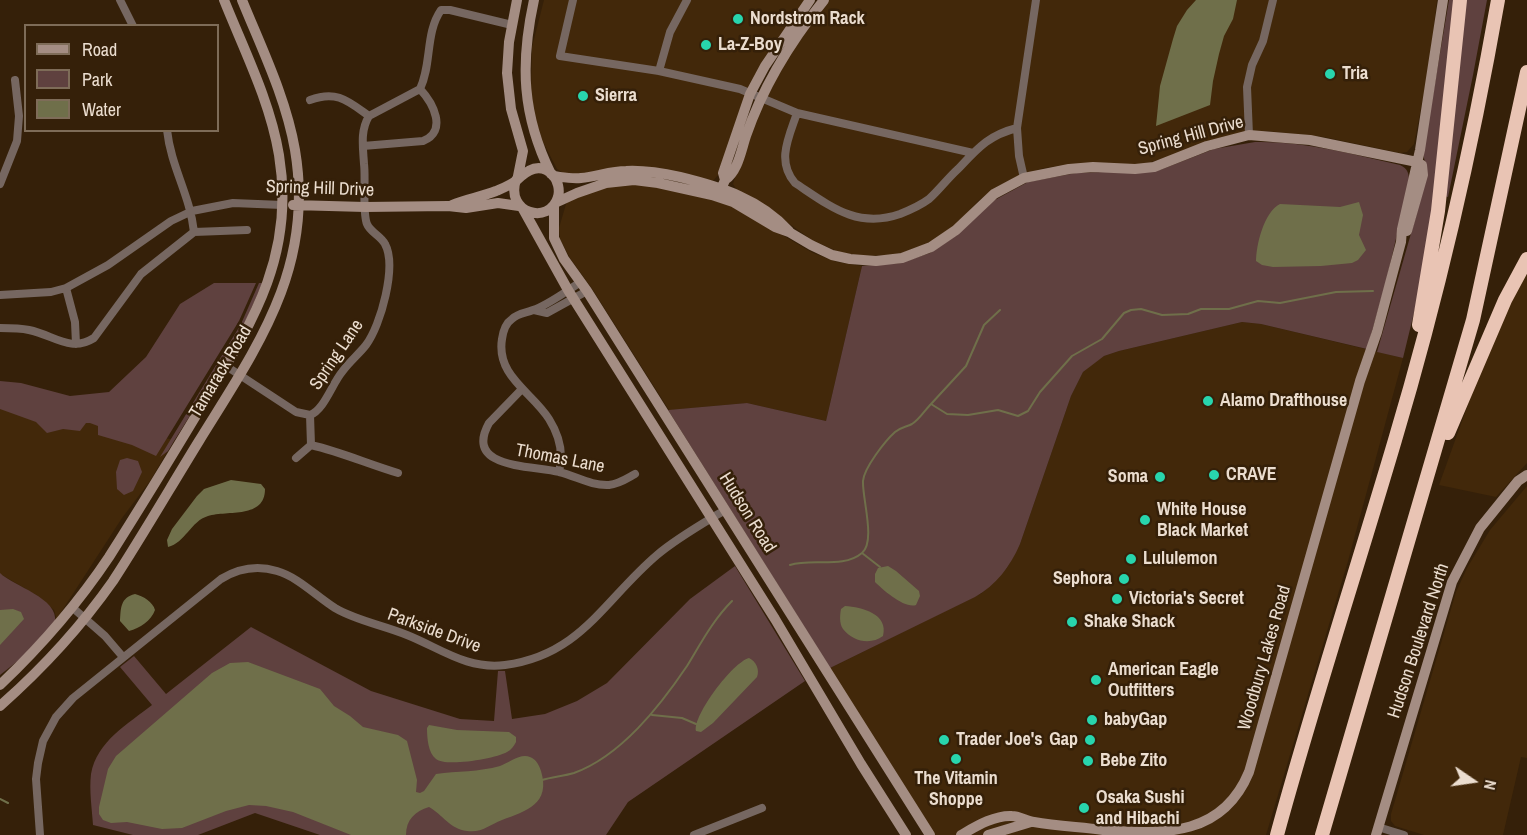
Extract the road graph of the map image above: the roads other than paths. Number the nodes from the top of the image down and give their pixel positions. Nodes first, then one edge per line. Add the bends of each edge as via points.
1 (120, 0) edge
2 (224, 0) edge
3 (242, 0) edge
4 (517, 0) edge
5 (534, 0) edge
6 (573, 0) edge
7 (687, 0) edge
8 (810, 0) edge
9 (824, 0) edge
10 (1036, 0) edge
11 (1273, 0) edge
12 (1443, 0) edge
13 (1460, 0) edge
14 (1498, 0) edge
15 (132, 24) edge
16 (512, 25) junction
17 (659, 71) junction
18 (1527, 72) edge
19 (15, 80) dead end
20 (420, 89) junction
21 (750, 94) junction
22 (761, 98) junction
23 (310, 100) dead end
24 (797, 113) junction
25 (369, 116) junction
26 (1017, 128) junction
27 (167, 132) edge
28 (1249, 135) junction
29 (363, 146) junction
30 (973, 153) junction
31 (1417, 162) junction
32 (552, 175) junction
33 (1024, 178) junction
34 (517, 180) junction
35 (0, 184) edge
36 (722, 189) junction
37 (554, 204) junction
38 (282, 205) junction
39 (298, 206) junction
40 (448, 206) junction
41 (365, 207) junction
42 (521, 208) junction
43 (192, 211) junction
44 (247, 230) dead end
45 (194, 232) junction
46 (1527, 259) edge
47 (584, 286) junction
48 (66, 288) junction
49 (571, 294) junction
50 (0, 295) edge
51 (0, 328) edge
52 (76, 344) junction
53 (226, 366) junction
54 (239, 376) junction
55 (522, 389) junction
56 (1405, 406) junction
57 (310, 415) junction
58 (311, 445) junction
59 (297, 458) dead end
60 (559, 472) junction
61 (398, 473) dead end
62 (635, 474) dead end
63 (1527, 475) edge
64 (1419, 505) junction
65 (725, 510) junction
66 (712, 518) junction
67 (73, 608) junction
68 (85, 619) junction
69 (123, 657) junction
70 (0, 685) edge
71 (0, 706) edge
72 (762, 808) dead end
73 (1033, 822) junction
74 (1377, 831) edge
75 (40, 835) edge
76 (694, 835) edge
77 (906, 835) edge
78 (930, 835) edge
79 (960, 835) edge
80 (988, 835) edge
81 (1277, 835) edge
82 (1322, 835) edge
83 (1404, 835) edge

1 - 15 street
2 - 38 street, Tamarack Road via 271,118 279,155
3 - 39 street, Tamarack Road via 287,114 296,152
4 - 16 street
5 - 32 street via 525,56 526,95 534,133
6 - 17 street via 560,56
7 - 17 street via 670,32
8 - 21 street
9 - 22 street via 773,73
10 - 26 street
11 - 28 street via 1247,87
12 - 31 street, Woodbury Lakes Road
13 - 56 highway via 1435,228
14 - 56 highway via 1456,206
16 - 20 street via 441,10
16 - 34 street via 508,86 523,153
17 - 21 street
18 - 64 highway via 1473,320
19 - 35 street via 18,141
20 - 25 street
20 - 29 street via 436,116 437,126 428,138
21 - 22 street
21 - 36 street via 723,173
22 - 24 street
22 - 36 street via 732,175
23 - 25 street via 322,95 338,96
24 - 30 street
24 - 30 street via 784,152 789,177 817,198 854,217 886,219 910,210 929,199
25 - 29 street
26 - 30 street via 997,133
26 - 33 street
27 - 43 street via 171,157
28 - 31 street, Spring Hill Drive via 1310,140
28 - 33 street, Spring Hill Drive via 1154,167 1069,169
29 - 41 street
31 - 73 street, Woodbury Lakes Road via 1422,165 1423,175 1414,211 1401,242 1360,381 1249,772 1237,799 1215,820 1176,834
32 - 34 street via 536,168
32 - 36 street, Spring Hill Drive via 580,178 643,171
32 - 37 street via 559,189
33 - 36 street, Spring Hill Drive via 994,194 939,242 902,258 876,261 841,258 816,249 733,202
34 - 40 street, Spring Hill Drive via 497,191
34 - 42 street via 514,194
36 - 37 street, Spring Hill Drive via 627,180 600,185
37 - 42 street via 539,213
37 - 47 street, Hudson Road via 554,238
38 - 39 street, Spring Hill Drive
38 - 43 street, Spring Hill Drive via 233,203
38 - 53 street, Tamarack Road via 268,283
39 - 41 street, Spring Hill Drive
39 - 54 street, Tamarack Road via 284,288
40 - 41 street, Spring Hill Drive
40 - 42 street, Spring Hill Drive via 466,208 493,203
41 - 57 street, Spring Lane via 368,226 384,243 388,255 384,301 366,346 341,372 321,407
42 - 49 street, Hudson Road
43 - 45 street
43 - 48 street, Spring Hill Drive
44 - 45 street
45 - 52 street via 141,274 94,338
46 - 64 highway via 1500,310
47 - 49 street
47 - 65 street, Hudson Road
48 - 50 street, Spring Hill Drive
48 - 52 street
49 - 55 street via 512,318 505,328 503,363
49 - 66 street, Hudson Road
51 - 52 street via 28,330
53 - 54 street, Spring Lane
53 - 67 street, Tamarack Road via 109,557
54 - 57 street, Spring Lane via 297,412
54 - 68 street, Tamarack Road via 134,548
55 - 60 street via 555,431 562,458
55 - 60 street, Thomas Lane via 489,423 484,437 487,452 508,465
56 - 81 highway
57 - 58 street, Spring Lane
58 - 59 street
58 - 61 street via 346,453
60 - 62 street, Thomas Lane via 608,485
63 - 74 street, Hudson Boulevard North via 1488,517 1452,582
64 - 82 highway
65 - 66 street, Parkside Drive
65 - 78 street, Hudson Road
66 - 69 street, Parkside Drive via 656,556 570,641 526,661 489,665 450,656 409,636 366,623 279,571 257,567 234,571 221,579
66 - 77 street, Hudson Road
67 - 68 street
67 - 70 street, Tamarack Road
68 - 69 street
68 - 71 street, Tamarack Road
69 - 75 street, Parkside Drive via 65,705 49,728 40,751 36,779
72 - 76 street
73 - 79 street, Woodbury Lakes Road via 1012,816
73 - 80 street
74 - 83 street

